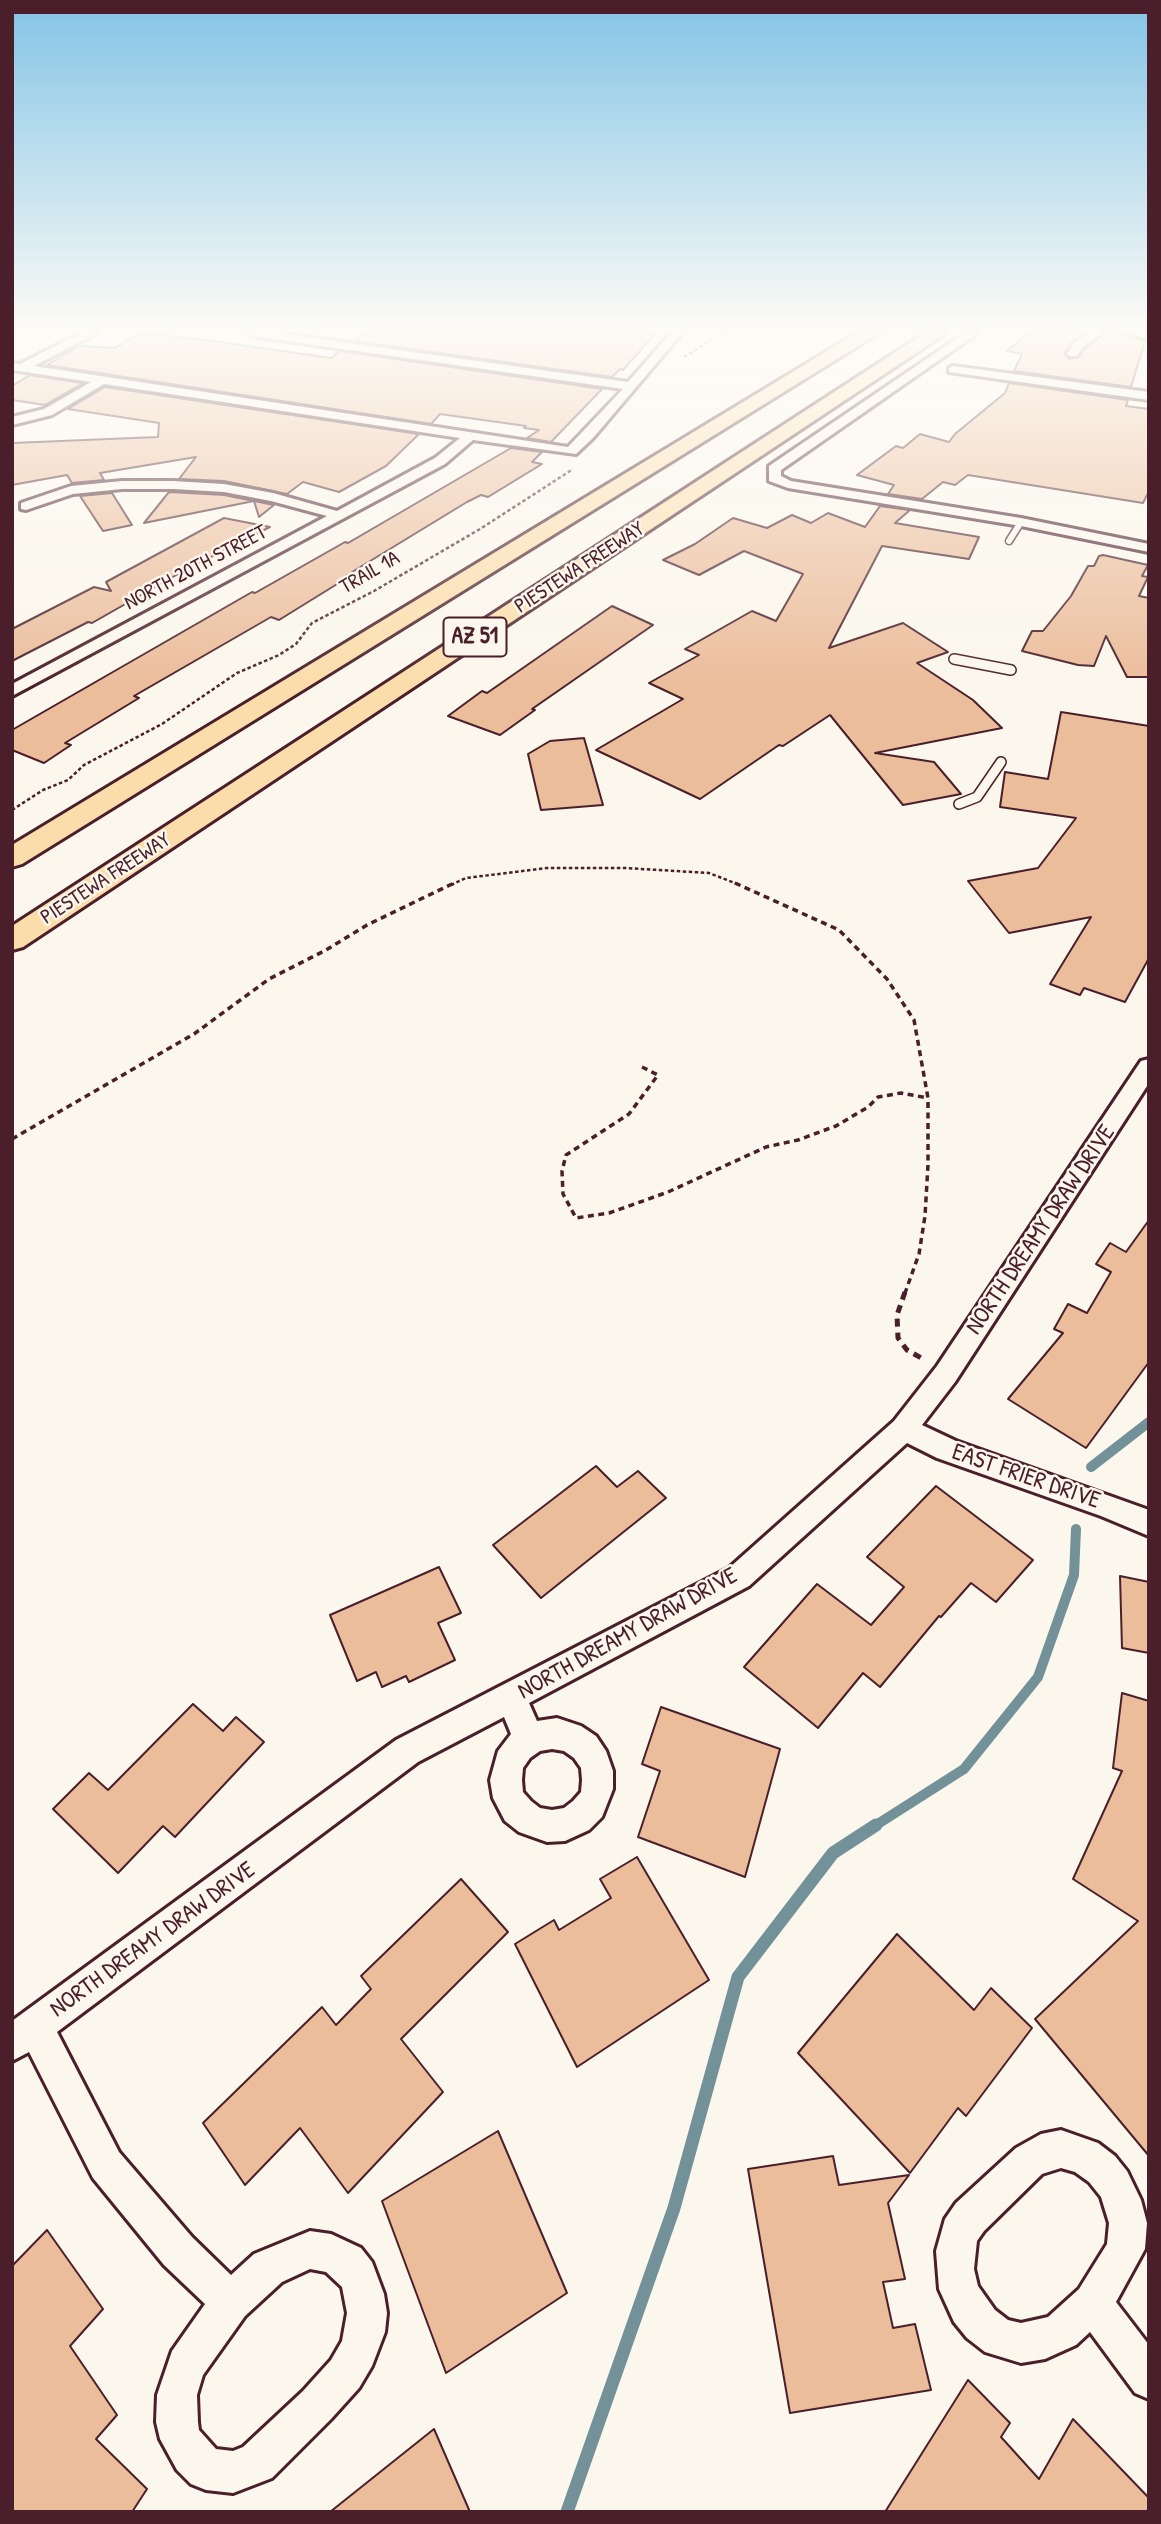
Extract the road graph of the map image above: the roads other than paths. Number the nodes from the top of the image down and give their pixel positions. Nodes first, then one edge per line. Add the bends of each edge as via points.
1 (452, 451) edge
2 (678, 451) edge
3 (758, 451) edge
4 (801, 451) edge
5 (26, 506) dead end
6 (337, 515) junction
7 (1021, 523) junction
8 (1009, 541) dead end
9 (1149, 548) edge
10 (954, 659) dead end
11 (1011, 670) dead end
12 (12, 691) edge
13 (1001, 762) dead end
14 (959, 804) dead end
15 (12, 858) edge
16 (12, 940) edge
17 (1149, 1066) edge
18 (904, 1429) junction
19 (1149, 1524) edge
20 (511, 1698) junction
21 (529, 1739) dead end
22 (24, 2035) edge
23 (231, 2302) junction
24 (1093, 2303) junction
25 (1149, 2379) edge

1 - 6 street, NORTH 20TH STREET
2 - 15 highway, PIESTEWA FREEWAY / AZ 51
3 - 16 highway, PIESTEWA FREEWAY / AZ 51
4 - 7 street via 774,469 775,478 809,488
5 - 6 street via 71,490 173,485 224,488
6 - 12 street, NORTH 20TH STREET
7 - 8 lane
7 - 9 street
10 - 11 lane
13 - 14 lane via 977,797
17 - 18 street, NORTH DREAMY DRAW DRIVE via 946,1374
18 - 19 street, EAST FRIER DRIVE via 947,1450
18 - 20 street, NORTH DREAMY DRAW DRIVE via 739,1577
20 - 21 street
20 - 22 street, NORTH DREAMY DRAW DRIVE via 407,1751
22 - 23 street via 106,2165 178,2251
23 - 23 street via 186,2365 177,2395 177,2421 181,2439 206,2469 233,2472 257,2463 345,2374 358,2352 367,2313 358,2276 347,2262 331,2253 310,2250 268,2268
24 - 24 street via 1126,2249 1128,2223 1122,2200 1102,2169 1086,2156 1061,2149 1041,2153 993,2193 959,2233 954,2269 959,2289 981,2324 999,2338 1021,2343 1062,2331
24 - 25 street

